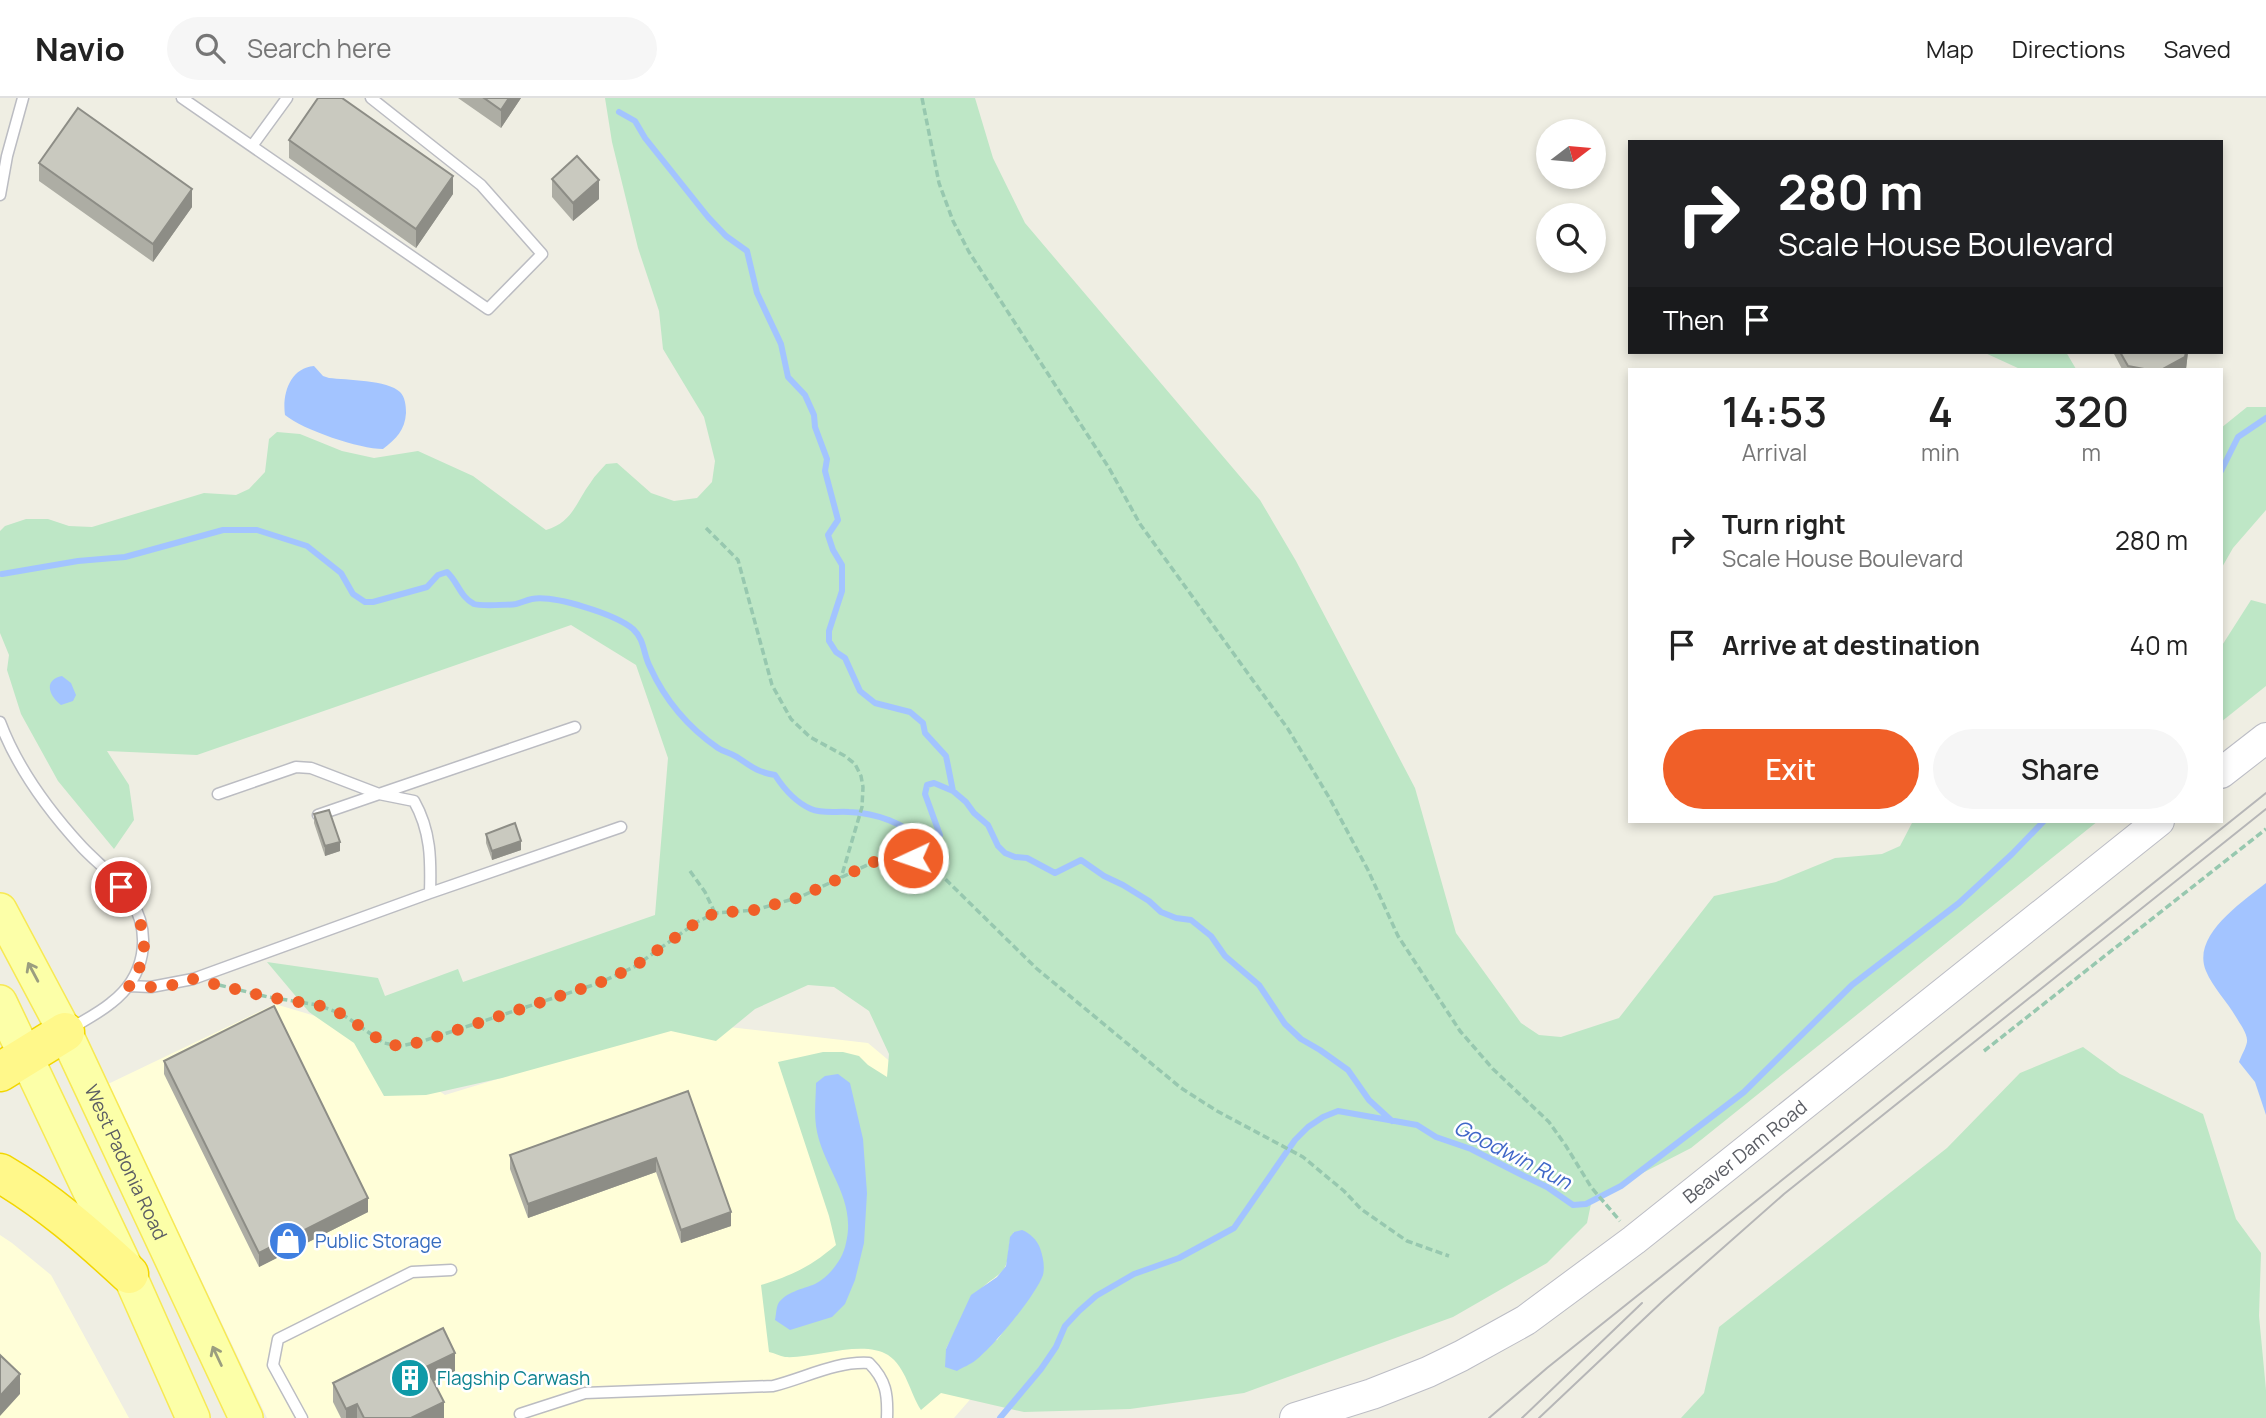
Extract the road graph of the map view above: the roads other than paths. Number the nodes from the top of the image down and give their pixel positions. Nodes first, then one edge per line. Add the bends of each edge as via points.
1 (23, 98) edge
2 (182, 98) edge
3 (286, 98) edge
4 (371, 98) edge
5 (252, 146) junction
6 (0, 195) edge
7 (0, 722) edge
8 (575, 727) dead end
9 (2266, 738) edge
10 (2223, 771) edge
11 (218, 794) dead end
12 (379, 794) junction
13 (318, 815) edge
14 (2156, 823) edge
15 (621, 827) dead end
16 (430, 893) junction
17 (0, 910) edge
18 (129, 986) junction
19 (0, 1002) edge
20 (65, 1032) junction
21 (13, 1064) edge
22 (0, 1173) edge
23 (451, 1270) dead end
24 (129, 1274) junction
25 (1314, 1415) edge
26 (521, 1417) edge
27 (193, 1418) edge
28 (216, 1418) edge
29 (246, 1418) edge
30 (302, 1418) edge
31 (887, 1418) edge

1 - 6 lane
2 - 5 lane
3 - 5 lane
4 - 5 lane via 481,185 542,254 488,309
7 - 18 lane via 25,776 130,899 144,941 141,964
8 - 12 lane
9 - 10 main road
11 - 12 lane via 296,767 311,768
12 - 13 lane
12 - 16 lane via 414,802 423,817 430,845
14 - 25 main road, Beaver Dam Road via 1536,1313 1428,1371
15 - 16 lane
16 - 18 lane via 193,979 169,986
20 -> 17 main road, West Padonia Road
18 - 20 lane via 112,1003
19 - 21 main road
20 - 21 highway
29 -> 20 main road, West Padonia Road
21 - 24 main road
21 - 28 main road via 57,1094 120,1208
22 - 24 highway via 58,1211
23 - 30 lane via 412,1272 278,1339 273,1366
24 - 27 main road
26 - 31 lane via 586,1393 773,1386 857,1362 869,1363 886,1386

